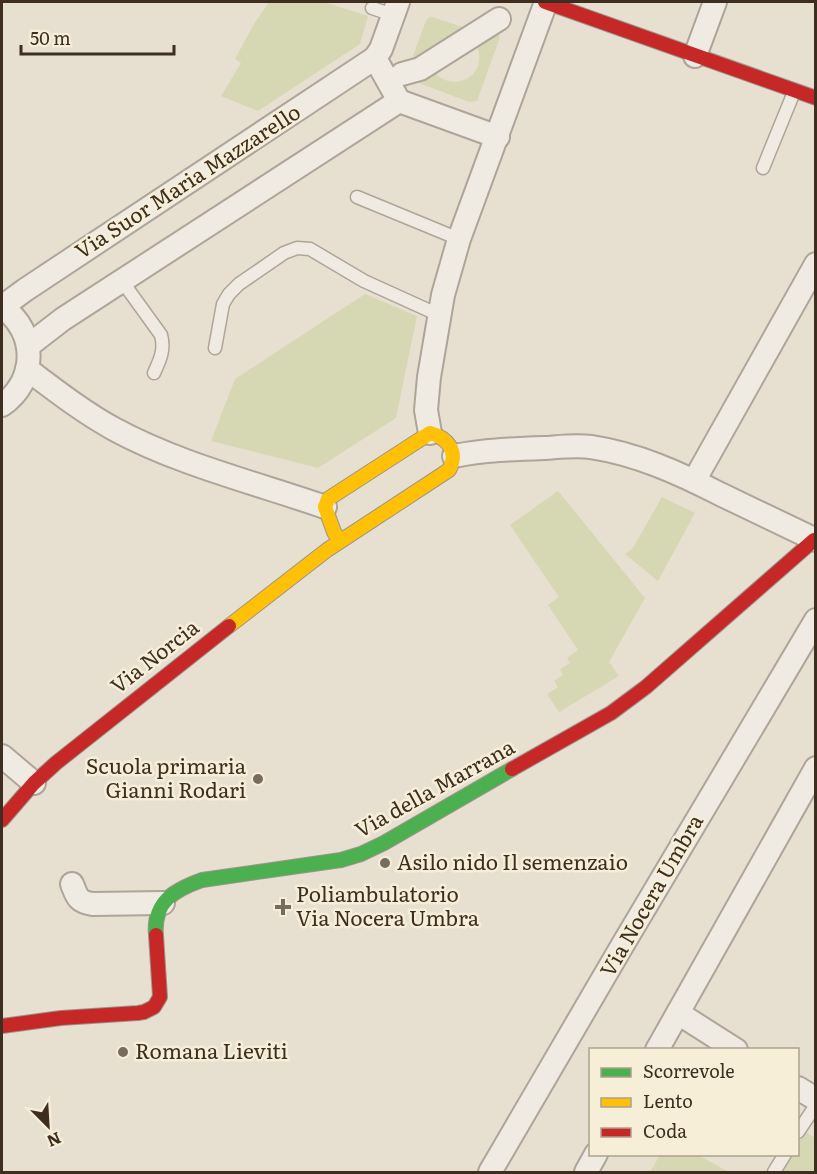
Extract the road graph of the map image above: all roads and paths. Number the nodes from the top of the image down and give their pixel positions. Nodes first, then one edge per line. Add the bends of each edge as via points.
1 (546, 2) edge
2 (715, 2) edge
3 (388, 8) edge
4 (499, 19) dead end
5 (695, 56) junction
6 (375, 58) junction
7 (402, 74) dead end
8 (794, 91) junction
9 (816, 98) edge
10 (399, 101) junction
11 (498, 137) junction
12 (763, 168) dead end
13 (357, 197) dead end
14 (459, 239) junction
15 (816, 264) edge
16 (122, 281) junction
17 (2, 307) edge
18 (439, 315) junction
19 (215, 348) dead end
20 (27, 358) junction
21 (154, 374) dead end
22 (2, 405) edge
23 (430, 433) junction
24 (454, 456) junction
25 (694, 481) junction
26 (325, 507) junction
27 (342, 540) junction
28 (815, 540) edge
29 (816, 620) edge
30 (2, 756) edge
31 (816, 768) edge
32 (34, 783) junction
33 (2, 820) edge
34 (72, 884) dead end
35 (163, 903) junction
36 (678, 1013) junction
37 (2, 1026) edge
38 (658, 1048) edge
39 (733, 1048) edge
40 (799, 1089) edge
41 (816, 1099) edge
42 (816, 1105) edge
43 (799, 1130) edge
44 (595, 1156) edge
45 (784, 1156) edge
46 (490, 1173) edge
47 (586, 1173) edge
48 (774, 1173) edge

1 - 5 street
1 - 11 street
2 - 5 street
3 - 6 street via 381,49
4 - 7 street via 420,69
5 - 8 street
6 - 10 street
6 - 17 street, Via Suor Maria Mazzarello
8 - 9 street
8 - 12 lane
10 - 11 street
10 - 16 street
11 - 14 street
13 - 14 lane
14 - 18 street
15 - 25 street
16 - 20 street via 63,319
16 - 21 lane via 161,335 163,352
17 - 20 street via 21,328
18 - 19 lane via 364,281 310,249 297,248 275,259 229,294
18 - 23 street via 426,403
20 - 22 street via 20,386
20 - 26 street via 71,403 116,430 206,468
23 - 24 street via 442,437
23 - 26 street via 331,496
24 - 25 street via 588,447 641,459
24 - 27 street, Via Norcia via 449,470
25 - 28 street
26 - 27 street via 334,532
27 - 32 street, Via Norcia via 160,678
28 - 35 street, Via della Marrana via 617,709 378,846 341,860 202,880 185,886
29 - 46 street, Via Nocera Umbra
30 - 32 street
31 - 36 street
32 - 33 street, Via Norcia
34 - 35 street via 84,903
35 - 37 street via 156,919 160,997 154,1007 138,1014
36 - 38 street
36 - 39 street
40 - 41 street
42 - 43 lane
44 - 47 street
45 - 48 lane

